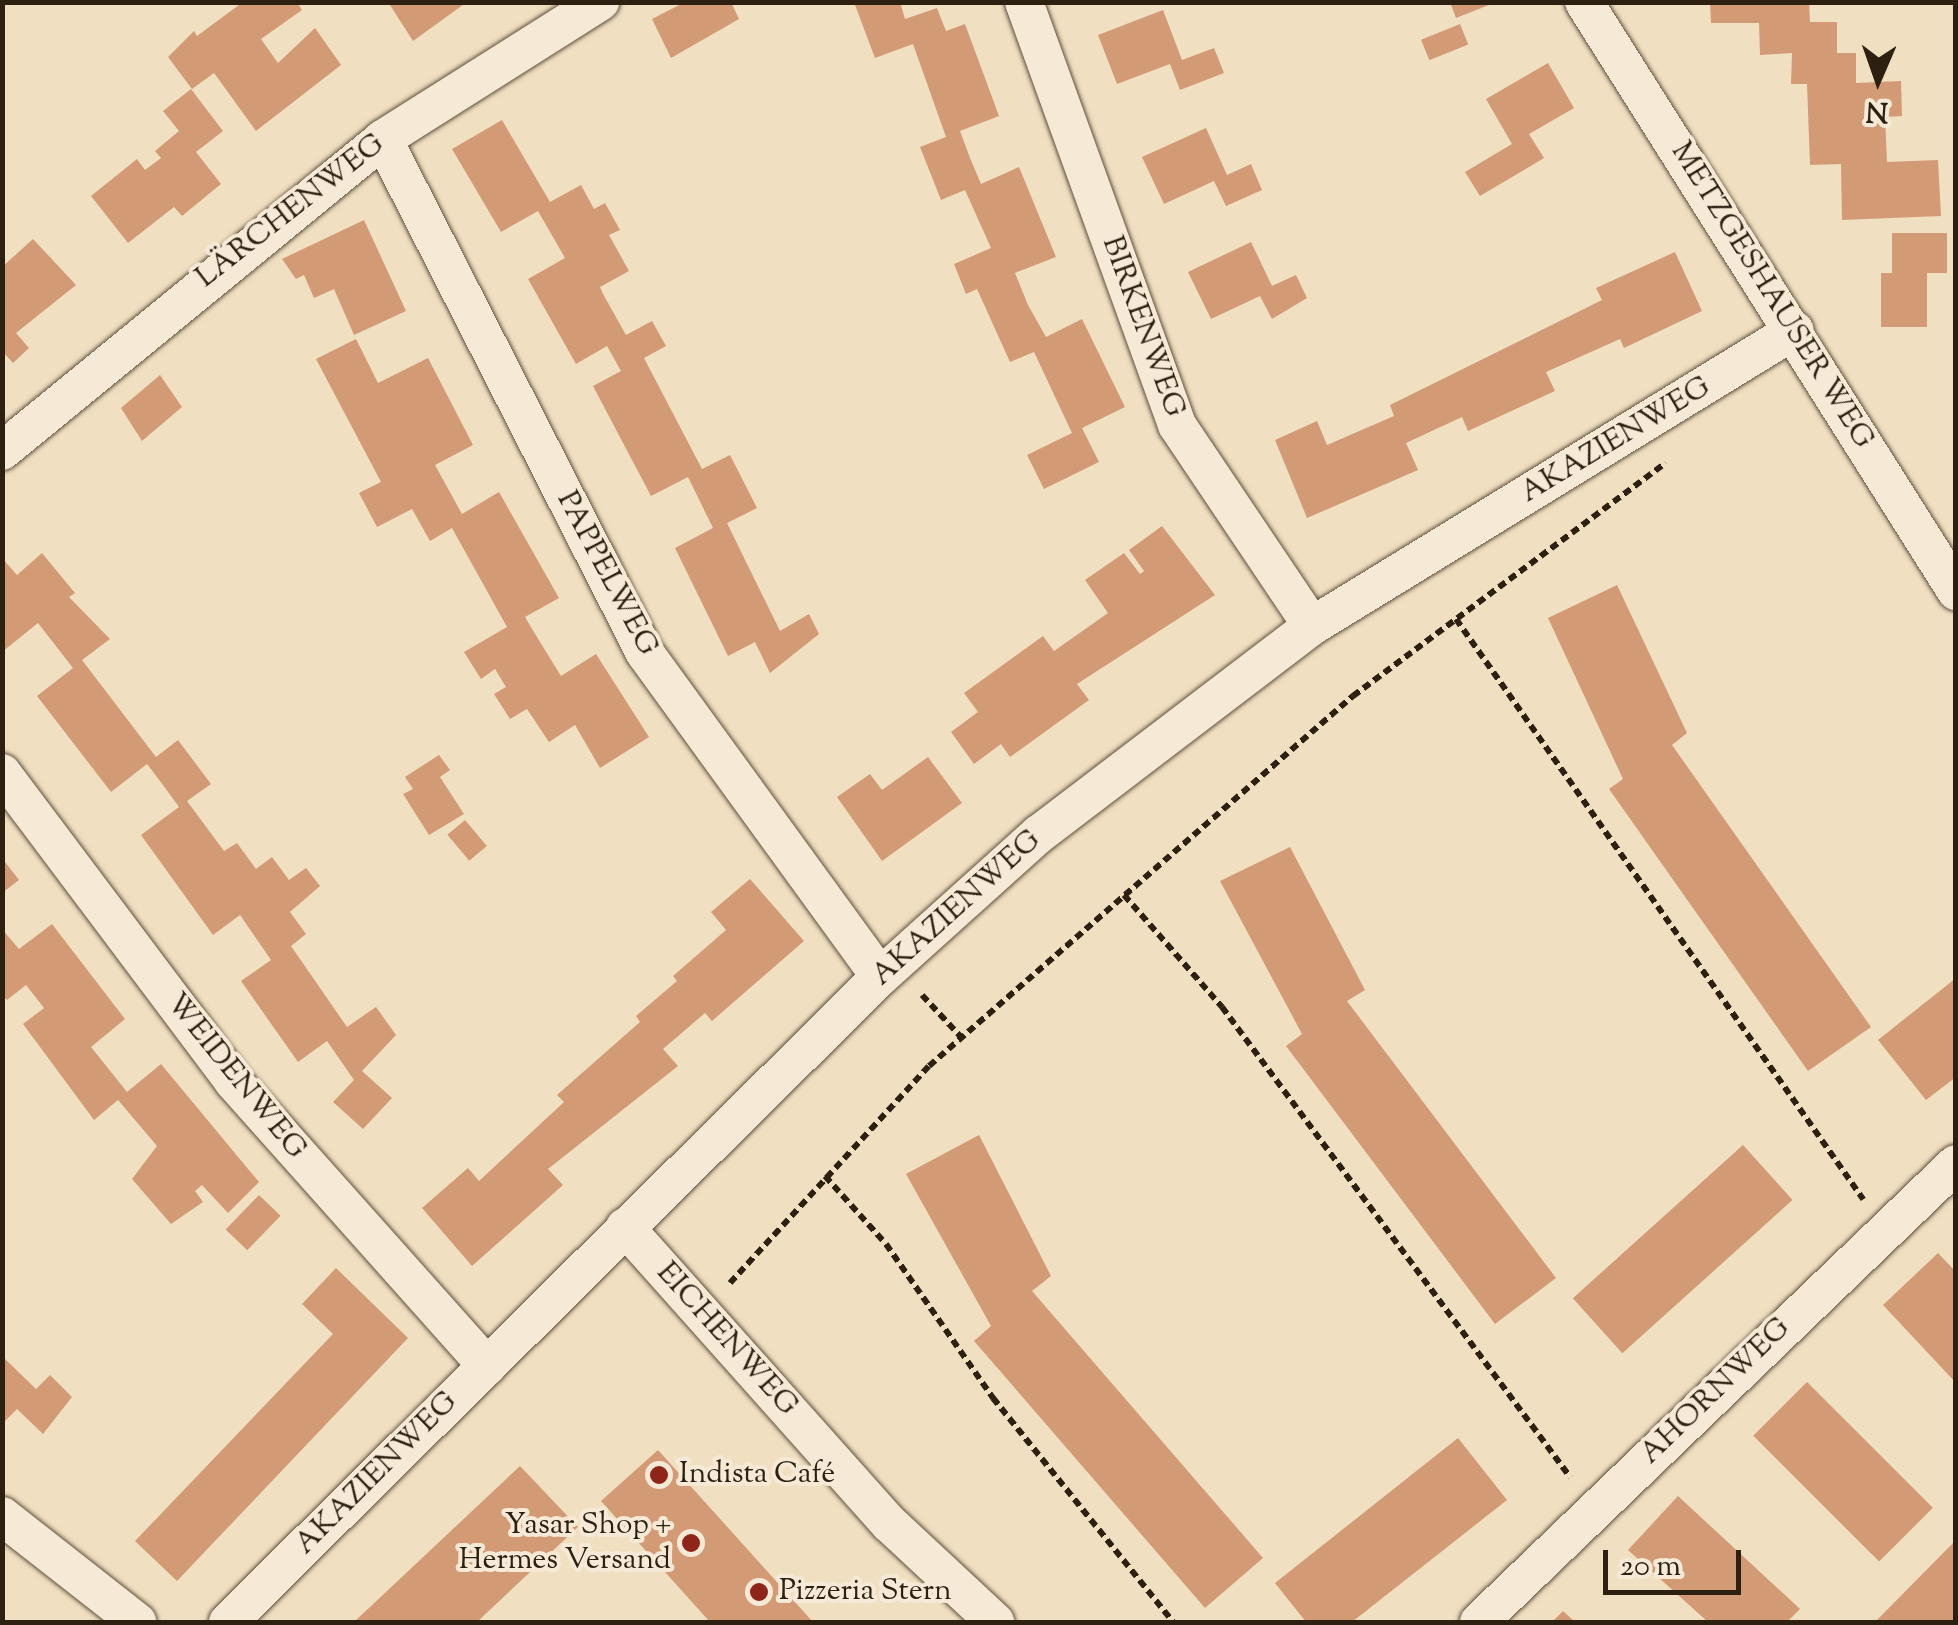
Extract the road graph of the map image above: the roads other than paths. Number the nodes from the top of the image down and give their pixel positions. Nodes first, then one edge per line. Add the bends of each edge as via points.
1 (600, 2) edge
2 (1024, 2) edge
3 (1584, 2) edge
4 (383, 139) junction
5 (1795, 330) junction
6 (2, 451) edge
7 (1956, 591) edge
8 (1312, 626) junction
9 (2, 773) edge
10 (887, 971) junction
11 (1956, 1164) edge
12 (626, 1227) junction
13 (487, 1366) junction
14 (2, 1516) edge
15 (138, 1622) edge
16 (228, 1622) edge
17 (995, 1622) edge
18 (1479, 1622) edge

1 - 4 street, LÄRCHENWEG
2 - 8 street, BIRKENWEG via 1177,425
3 - 5 street, METZGESHAUSER WEG
4 - 6 street, LÄRCHENWEG
4 - 10 street, PAPPELWEG via 646,653
5 - 7 street, METZGESHAUSER WEG
5 - 8 street, AKAZIENWEG
8 - 10 street, AKAZIENWEG via 1039,834
9 - 13 street, WEIDENWEG via 233,1081
10 - 12 street, AKAZIENWEG
11 - 18 street, AHORNWEG
12 - 13 street, AKAZIENWEG
12 - 17 street, EICHENWEG via 890,1524
13 - 16 street, AKAZIENWEG
14 - 15 street

